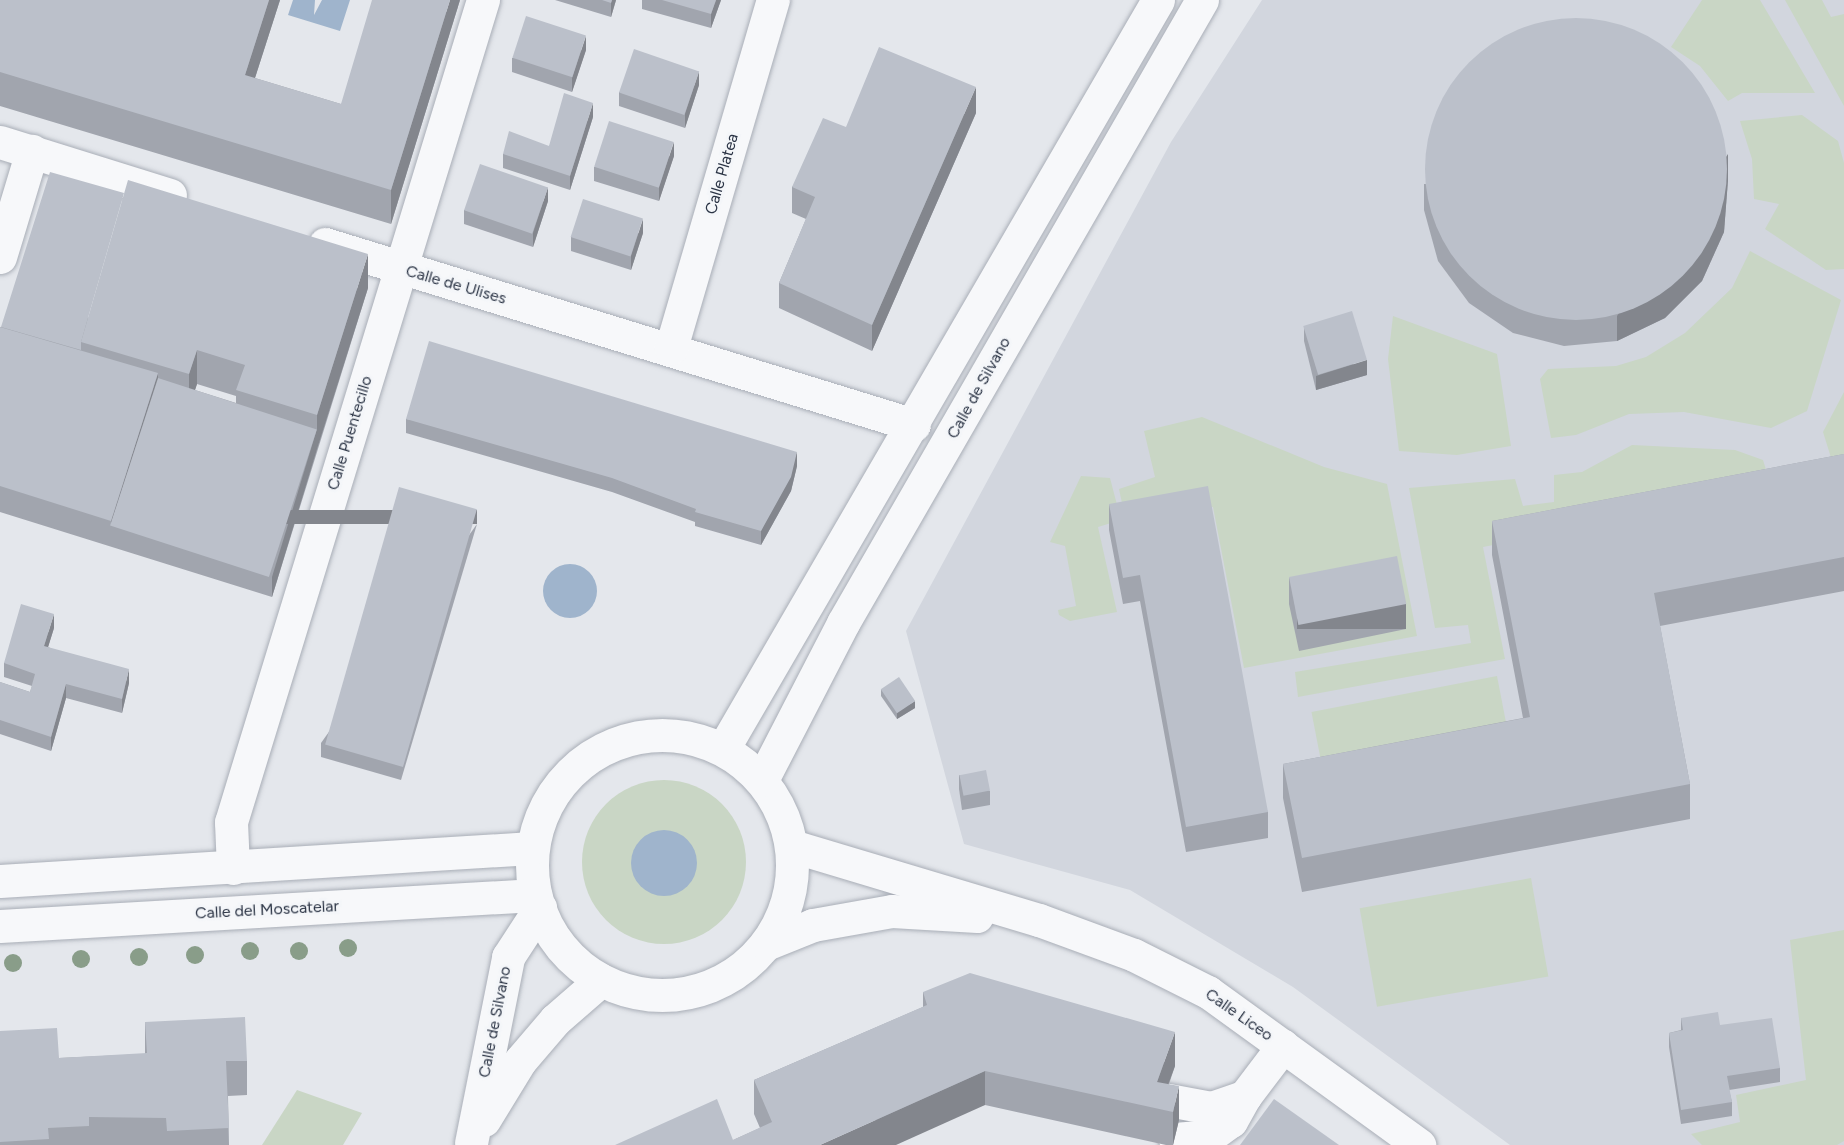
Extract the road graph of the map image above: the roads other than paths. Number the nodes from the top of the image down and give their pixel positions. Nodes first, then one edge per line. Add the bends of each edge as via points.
1 (483, 0) edge
2 (773, 0) edge
3 (1158, 0) edge
4 (1202, 0) edge
5 (0, 142) edge
6 (32, 152) junction
7 (199, 204) edge
8 (300, 236) edge
9 (0, 257) edge
10 (400, 268) junction
11 (671, 348) junction
12 (914, 425) junction
13 (723, 749) junction
14 (762, 780) junction
15 (792, 846) junction
16 (532, 848) junction
17 (233, 868) junction
18 (0, 882) edge
19 (538, 902) junction
20 (1039, 920) junction
21 (0, 926) edge
22 (766, 944) junction
23 (601, 980) junction
24 (1283, 1046) junction
25 (1245, 1096) junction
26 (1163, 1099) edge
27 (1175, 1139) edge
28 (470, 1144) edge
29 (1419, 1145) edge

1 - 10 street, Calle Puentecillo
2 - 11 street, Calle Platea
3 - 12 street
4 - 14 street, Calle de Silvano via 843,623
5 - 6 street
6 - 7 street
6 - 9 street
8 - 10 street, Calle de Ulises
10 - 11 street, Calle de Ulises
10 - 17 street, Calle Puentecillo via 231,822
11 - 12 street, Calle de Ulises
12 - 13 street
13 - 14 street
13 - 16 street via 675,735 625,739 581,762 548,800
14 - 15 street via 780,808
15 - 20 street, Calle Liceo
15 - 22 street via 787,905
16 - 17 street
16 - 19 street
17 - 18 street
19 - 21 street, Calle del Moscatelar
19 - 23 street via 558,944
19 - 28 street, Calle de Silvano via 508,957
20 - 22 street, Calle Liceo via 892,911 813,925
20 - 24 street, Calle Liceo via 1134,955 1208,992
22 - 23 street via 734,974 692,992 647,994
23 - 28 street, Calle de Silvano via 555,1020 520,1061
24 - 25 street
24 - 29 street, Calle Liceo
25 - 26 street via 1211,1108
25 - 27 street via 1231,1121 1210,1136

